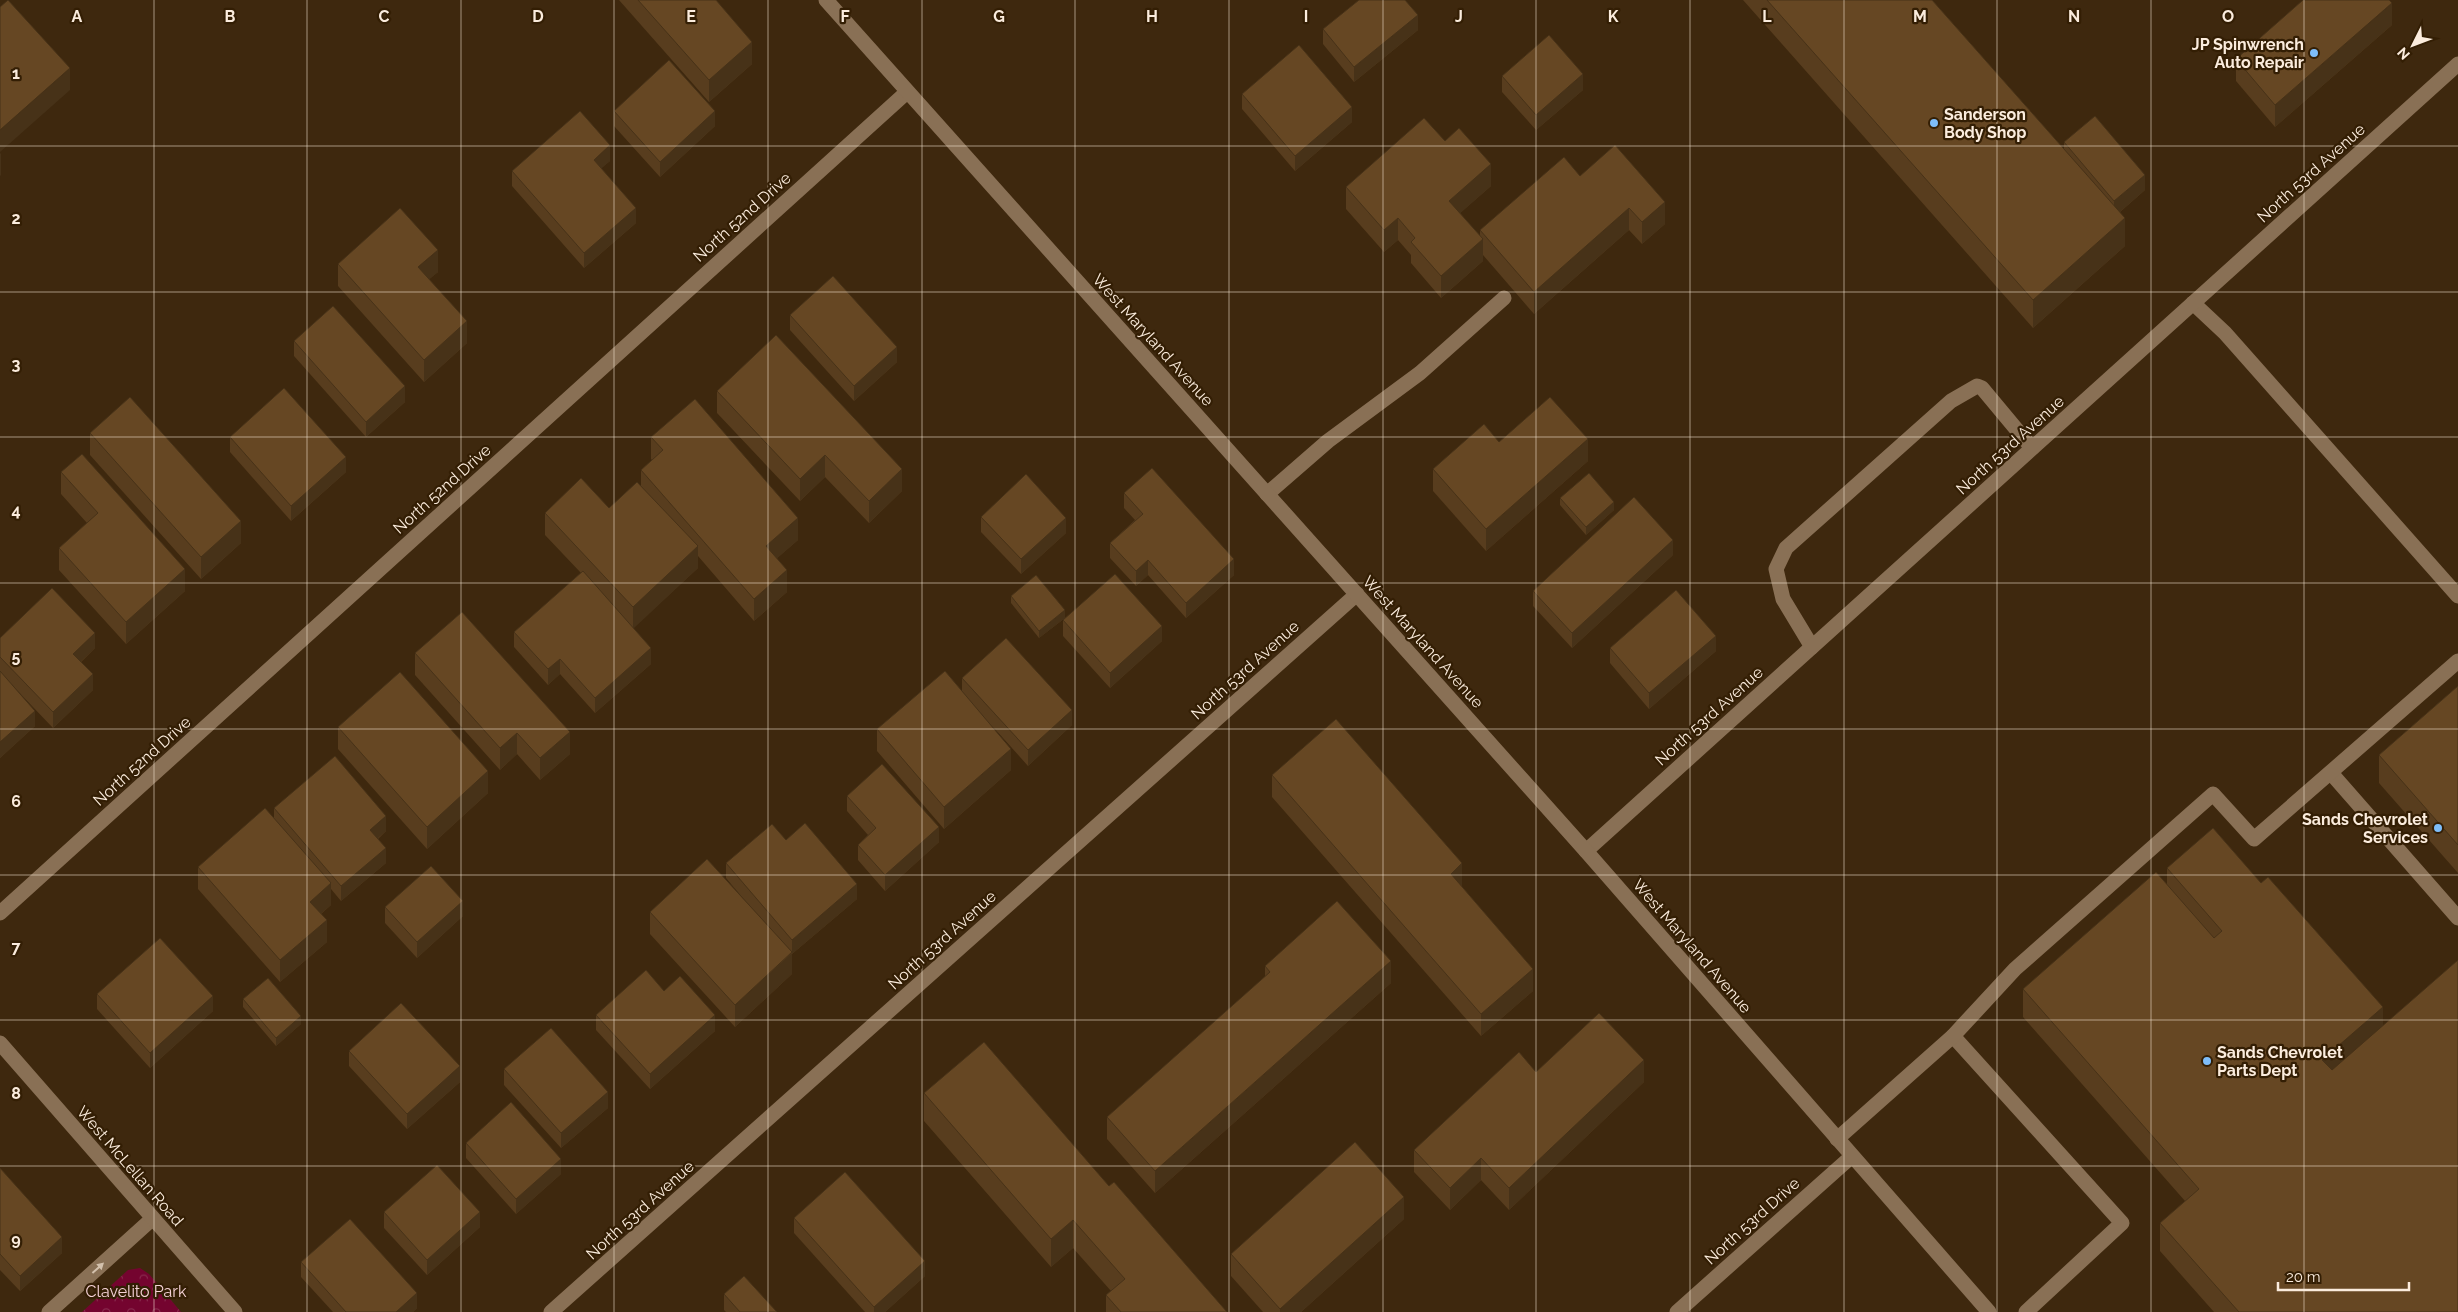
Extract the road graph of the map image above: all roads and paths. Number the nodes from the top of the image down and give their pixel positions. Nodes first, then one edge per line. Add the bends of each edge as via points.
1 (826, 0) edge
2 (2458, 64) edge
3 (907, 92) junction
4 (1504, 298) dead end
5 (2193, 303) junction
6 (2032, 448) junction
7 (1267, 494) junction
8 (1357, 594) junction
9 (2458, 596) edge
10 (1812, 647) junction
11 (2458, 661) edge
12 (2331, 773) junction
13 (1586, 851) junction
14 (0, 913) edge
15 (2458, 918) edge
16 (1954, 1036) junction
17 (0, 1043) edge
18 (1837, 1139) junction
19 (1851, 1157) junction
20 (152, 1219) junction
21 (49, 1312) edge
22 (235, 1312) edge
23 (551, 1312) edge
24 (1677, 1312) edge
25 (1989, 1312) edge
26 (2026, 1312) edge

1 - 3 street, West Maryland Avenue
2 - 5 street, North 53rd Avenue
3 - 7 street, West Maryland Avenue
3 - 14 street, North 52nd Drive
4 - 7 street via 1420,373 1328,441
5 - 6 street, North 53rd Avenue
5 - 9 street via 2225,333
6 - 10 street, North 53rd Avenue
6 - 10 street via 1977,386 1951,402 1786,548 1776,569 1783,599
7 - 8 street, West Maryland Avenue
8 - 13 street, West Maryland Avenue
8 - 23 street, North 53rd Avenue
10 - 13 street, North 53rd Avenue
11 - 12 street
12 - 15 street
12 - 16 street via 2254,839 2213,794 2015,969
13 - 18 street, West Maryland Avenue
16 - 18 street
16 - 26 street via 2122,1223
17 - 20 street, West McLellan Road
18 - 19 street, West Maryland Avenue
19 - 24 street, North 53rd Drive
19 - 25 street, West Maryland Avenue
21 -> 20 street
20 - 22 street, West McLellan Road

